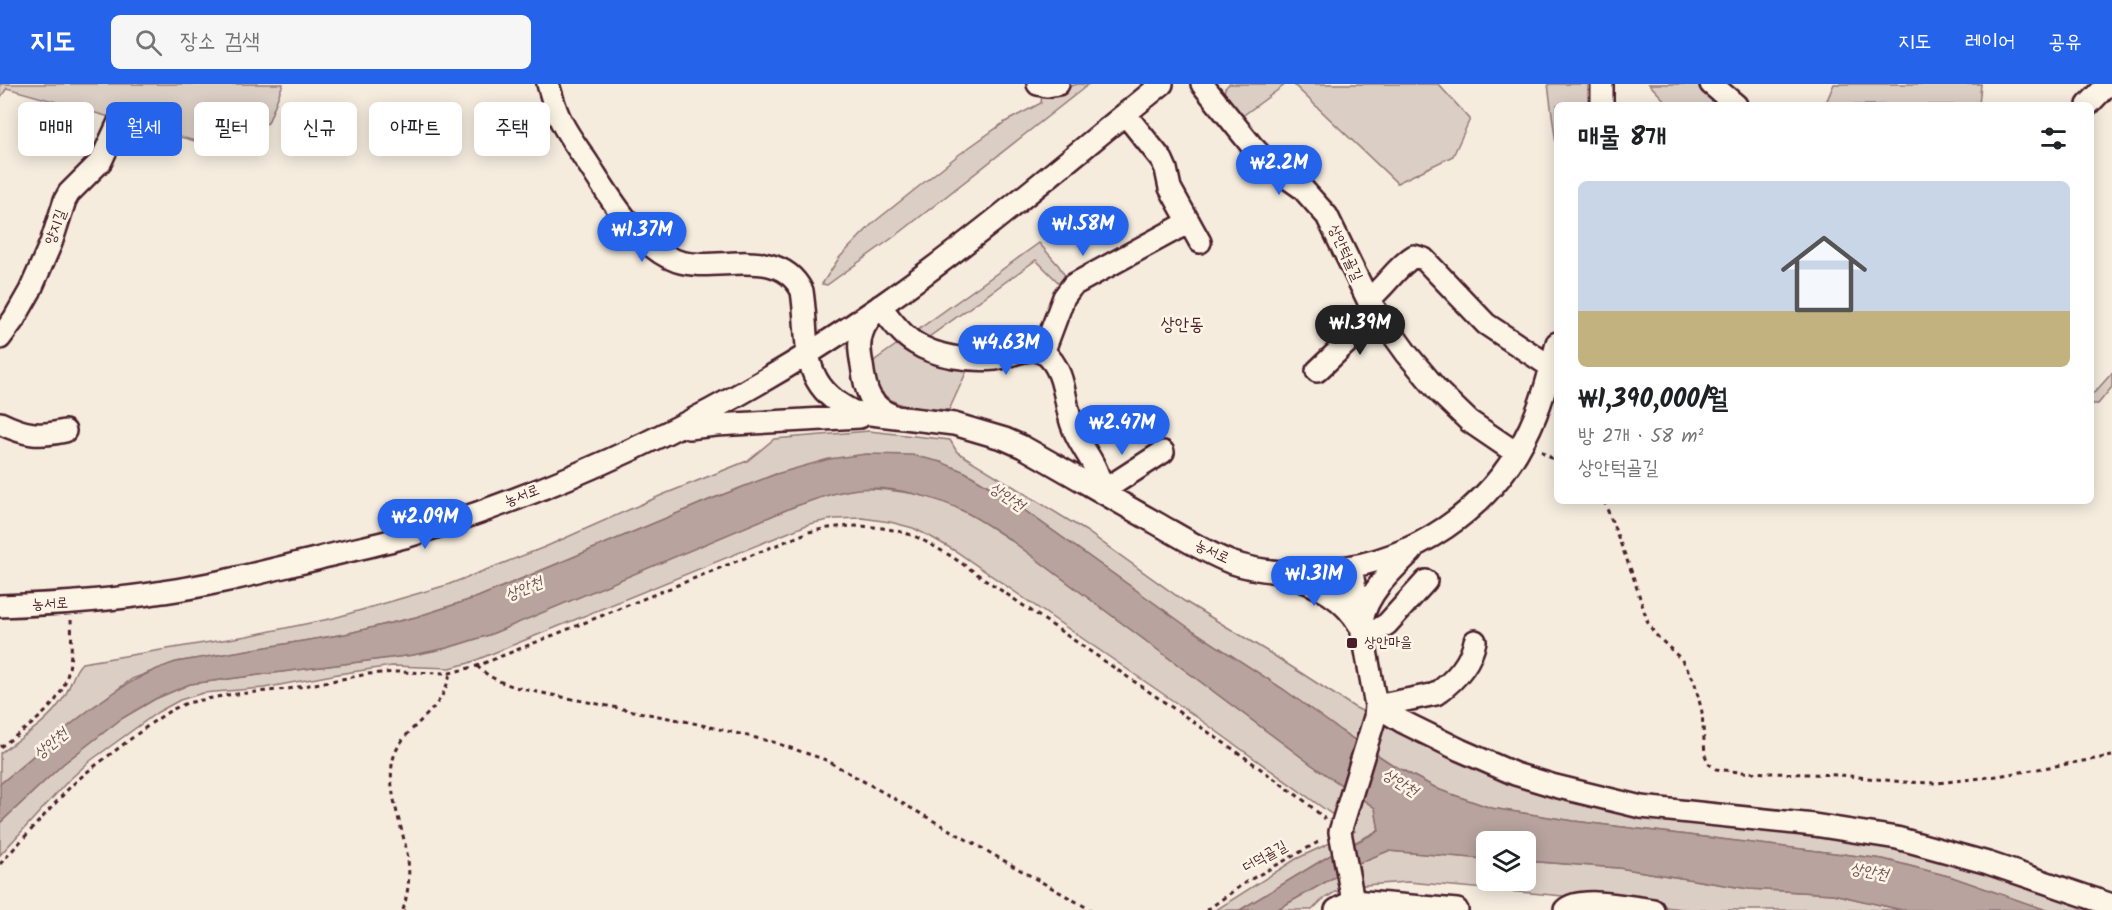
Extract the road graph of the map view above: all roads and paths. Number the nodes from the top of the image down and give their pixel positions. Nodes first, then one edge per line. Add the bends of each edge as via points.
1 (548, 84) edge
2 (1038, 84) edge
3 (1058, 84) edge
4 (1162, 84) edge
5 (1202, 84) edge
6 (1602, 84) edge
7 (1711, 84) edge
8 (2108, 84) edge
9 (1602, 102) edge
10 (1732, 102) edge
11 (2091, 102) edge
12 (1125, 114) junction
13 (106, 149) edge
14 (1189, 222) junction
15 (1200, 242) dead end
16 (880, 306) junction
17 (1373, 307) junction
18 (0, 338) edge
19 (1043, 352) junction
20 (807, 354) junction
21 (1554, 355) edge
22 (1551, 367) junction
23 (1317, 371) dead end
24 (876, 416) junction
25 (900, 418) junction
26 (0, 423) edge
27 (65, 431) dead end
28 (664, 435) junction
29 (1163, 452) dead end
30 (1516, 453) junction
31 (1101, 492) junction
32 (1605, 504) edge
33 (1419, 544) junction
34 (1351, 567) junction
35 (1278, 573) junction
36 (1426, 581) dead end
37 (70, 604) junction
38 (0, 606) edge
39 (1362, 632) junction
40 (1475, 641) dead end
41 (477, 666) junction
42 (450, 673) junction
43 (1376, 712) junction
44 (0, 747) edge
45 (2112, 756) edge
46 (1342, 831) junction
47 (0, 864) edge
48 (1347, 900) edge
49 (2112, 905) edge
50 (403, 910) edge
51 (1091, 910) edge
52 (1207, 910) edge
53 (1456, 910) edge
54 (1565, 910) edge
55 (1653, 910) edge

1 - 20 street via 572,140 634,228 654,247 685,263 771,266 798,283 804,303
2 - 3 street
4 - 12 street, 농서로
5 - 17 street, 상안턱골길 via 1272,167 1302,188 1327,216
6 - 9 street
7 - 10 street
8 - 11 street
12 - 14 street via 1162,160 1170,188
12 - 16 street, 농서로 via 959,248
13 - 18 street, 양지길 via 100,161 65,200 30,291
14 - 15 street
14 - 19 street via 1073,285 1064,297
16 - 19 street via 914,343 947,355 996,359 1029,350
16 - 20 street, 농서로
16 - 25 street via 866,323 860,340 864,383 875,405
17 - 22 street, 상안턱골길 via 1405,262 1414,256 1424,258 1486,324
17 - 23 street
17 - 30 street via 1451,406
19 - 31 street via 1059,375 1072,426 1099,476
20 - 24 street, 농서로 via 819,383 840,405
20 - 28 street, 농서로
21 - 22 street, 농서로
22 - 30 street, 농서로 via 1537,413
24 - 25 street, 농서로
24 - 28 street via 698,426
25 - 31 street, 농서로 via 954,424 1005,439
26 - 27 street via 46,436
28 - 37 street, 농서로 via 514,500 403,537 175,590
29 - 31 street
30 - 33 street, 농서로 via 1478,500 1447,527
31 - 35 street, 농서로 via 1208,552
32 - 45 path via 1648,623 1682,659 1694,680 1702,712 1705,755 1716,769 1938,783
33 - 34 street, 농서로 via 1399,554
33 - 39 street via 1370,600
34 - 35 street, 농서로
34 - 39 street
35 - 39 street via 1311,583 1334,597 1350,611
36 - 39 street via 1387,624
37 - 38 street, 농서로
37 - 44 path via 72,658 63,689 37,721
39 - 43 street
40 - 43 street via 1467,663 1436,694
41 - 42 path
41 - 46 path via 809,532 830,526 882,528 906,533 951,556 1243,756
41 - 51 path via 498,681 522,689 689,722 773,742 826,760
42 - 47 path via 368,674 187,703 153,722 87,772
42 - 50 path via 439,700 405,735 392,763 394,794 408,858 409,888
43 - 46 street
43 - 49 street via 1515,774 1555,786 1641,807 1897,838 1988,863
46 - 48 street
46 - 52 path, 더덕골길 via 1281,861
48 - 53 street
54 - 55 street via 1572,904 1595,903

